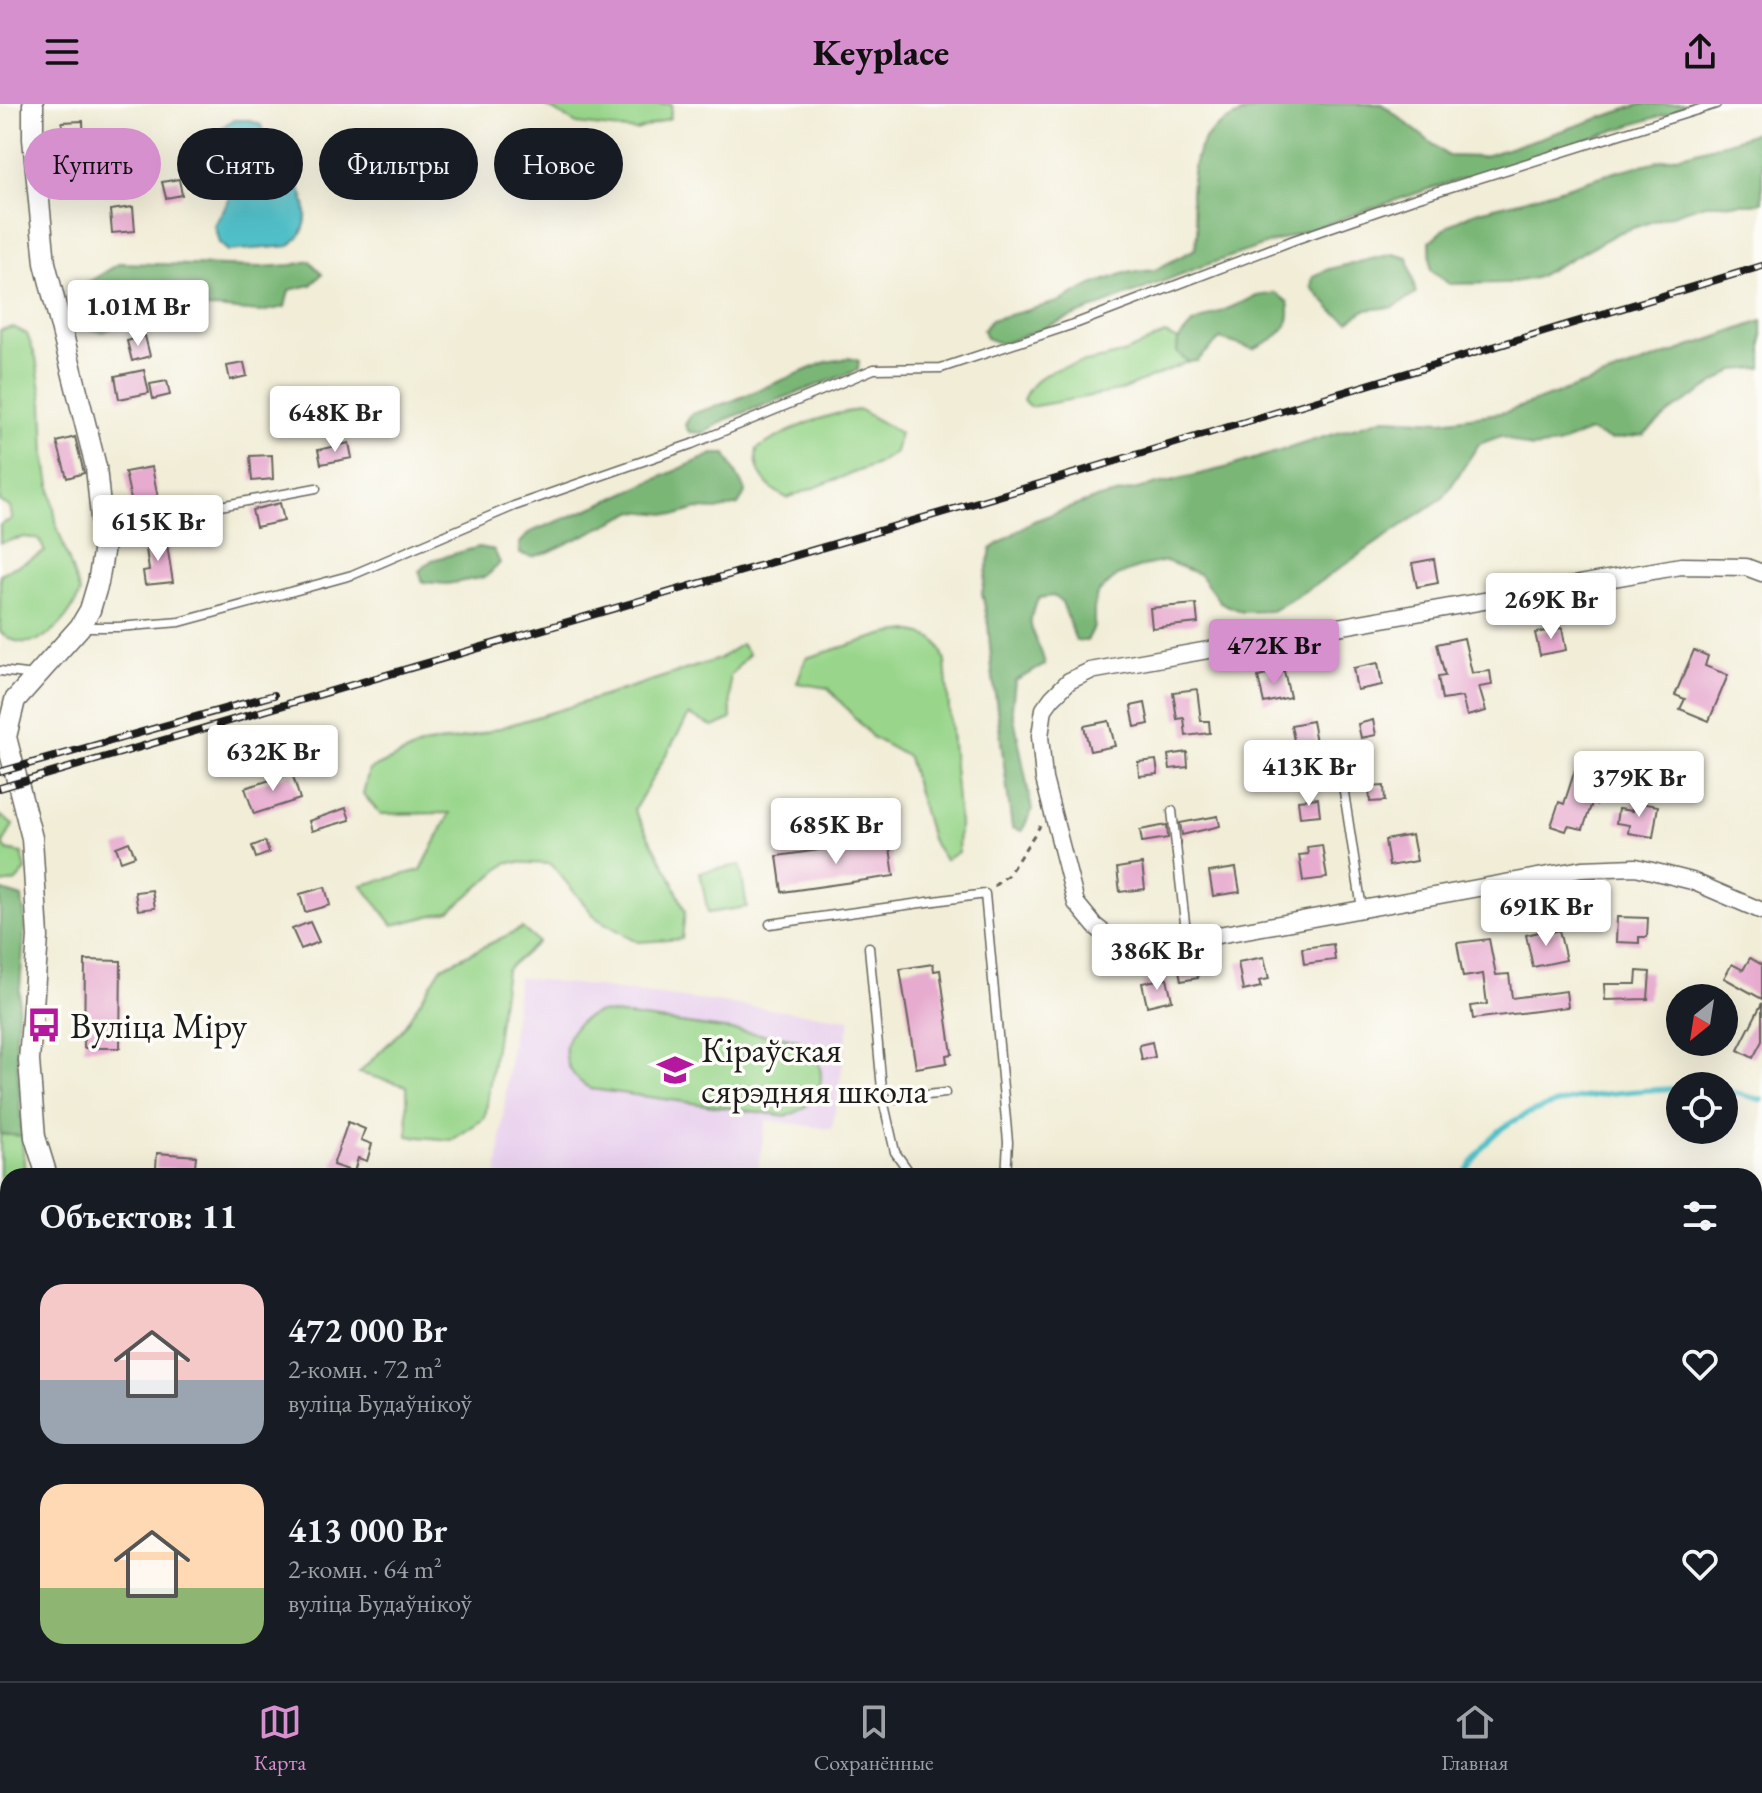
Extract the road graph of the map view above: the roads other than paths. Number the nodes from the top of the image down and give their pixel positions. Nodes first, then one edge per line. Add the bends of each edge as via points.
1 (33, 104) edge
2 (1716, 104) edge
3 (316, 488) dead end
4 (102, 524) junction
5 (1762, 573) edge
6 (80, 627) junction
7 (0, 671) edge
8 (35, 675) junction
9 (1341, 773) dead end
10 (1172, 811) dead end
11 (1362, 909) junction
12 (1762, 911) edge
13 (770, 924) dead end
14 (1187, 941) junction
15 (869, 947) dead end
16 (945, 1093) dead end
17 (883, 1100) junction
18 (45, 1168) edge
19 (906, 1168) edge
20 (1006, 1168) edge

1 - 4 street via 45,263 96,467
2 - 6 lane via 1402,203 941,368 874,369 692,444 514,506 352,575 180,622
3 - 4 lane
4 - 6 street via 98,583
5 - 14 street via 1746,567 1681,566 1090,671 1069,681 1044,709 1040,736 1044,779 1076,903 1110,938 1133,946
6 - 8 street
7 - 8 lane
8 - 18 street via 15,700 6,737 32,838 38,937 29,1061 35,1137
9 - 11 lane
10 - 14 lane
11 - 12 street via 1582,869 1636,867 1692,881
11 - 14 street
13 - 20 lane via 985,894
15 - 17 lane
16 - 17 lane
17 - 19 lane via 895,1152

